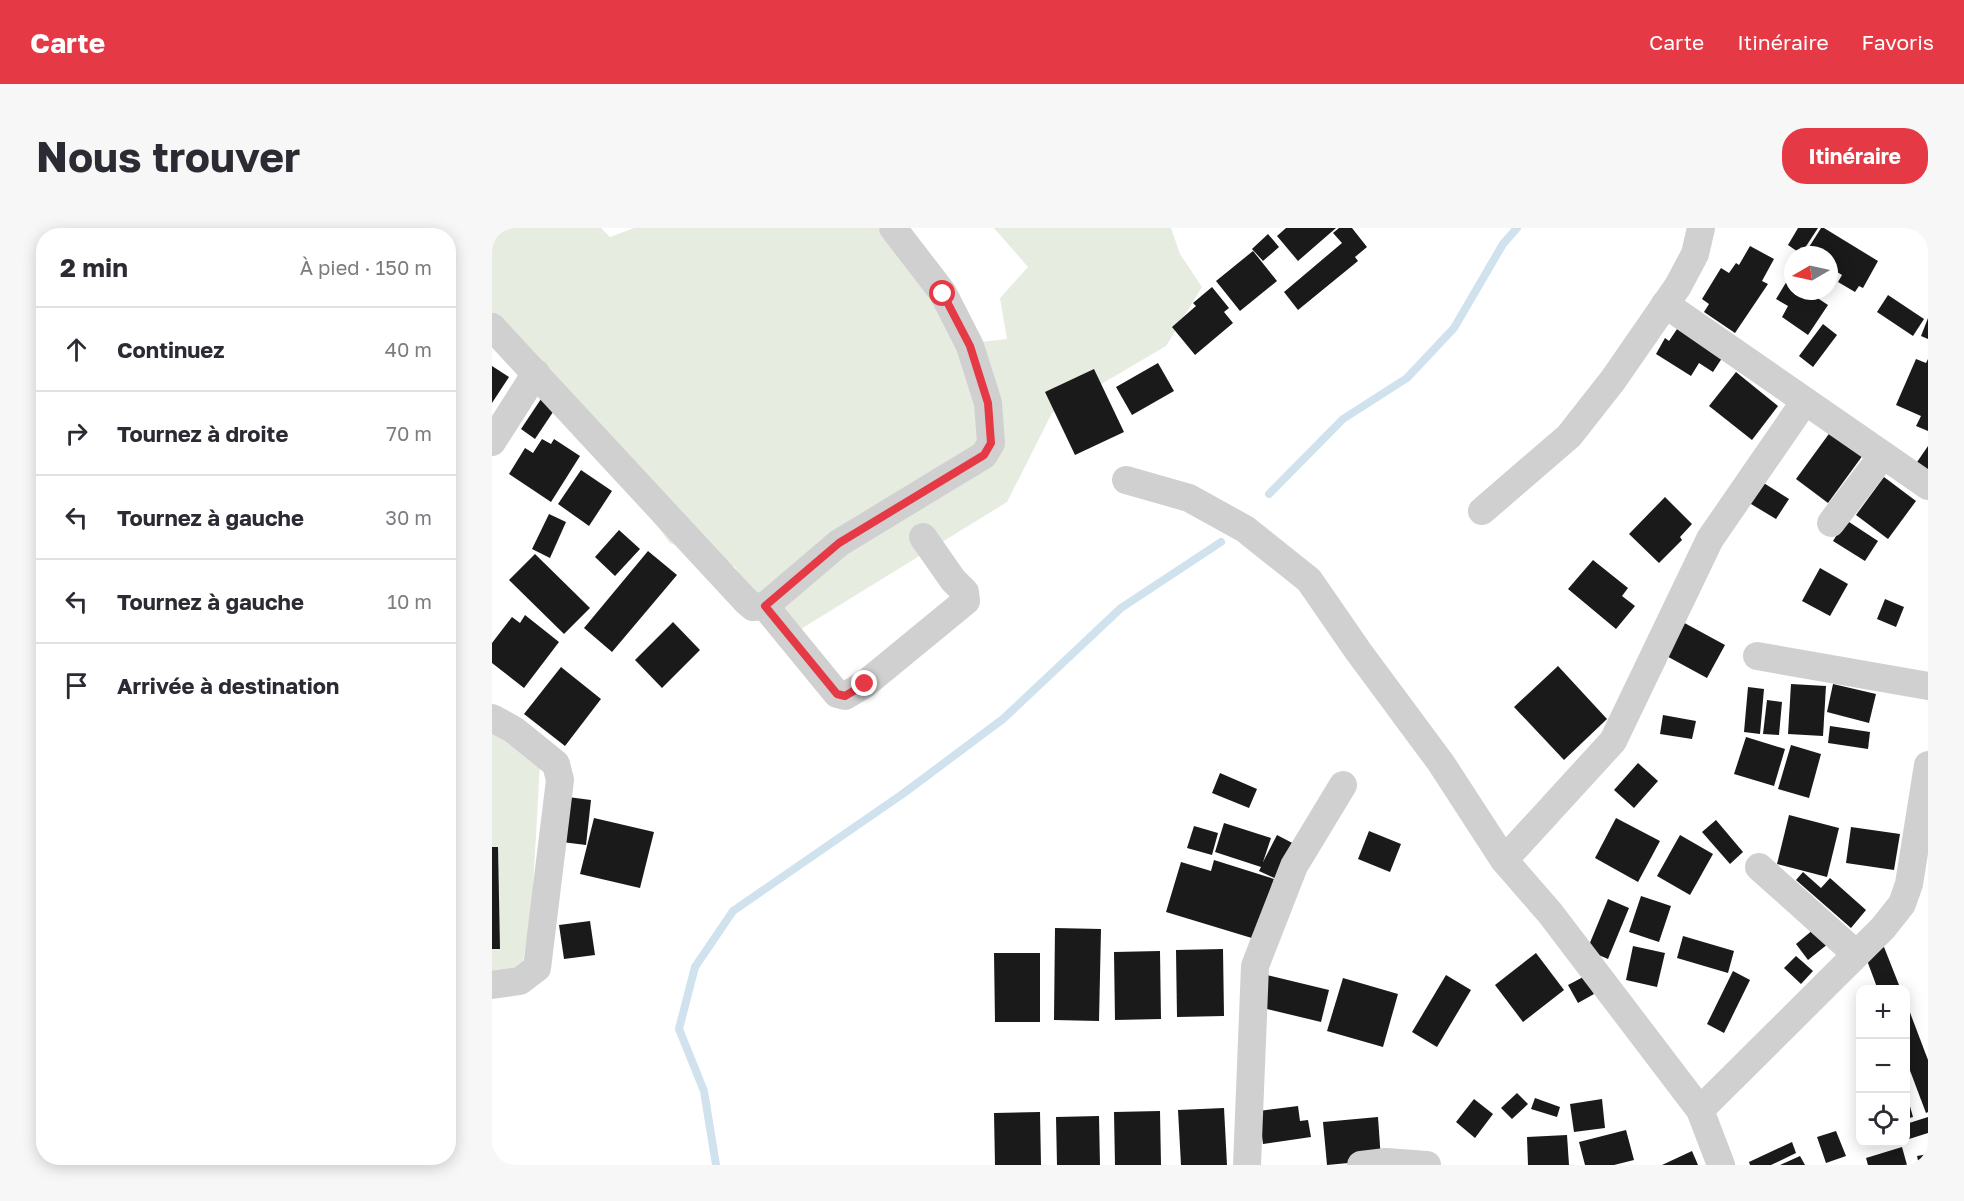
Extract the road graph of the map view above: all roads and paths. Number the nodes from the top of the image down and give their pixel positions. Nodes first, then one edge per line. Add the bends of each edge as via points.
1 (893, 228) edge
2 (1701, 228) edge
3 (1665, 304) junction
4 (492, 327) edge
5 (536, 373) junction
6 (1805, 401) junction
7 (492, 442) edge
8 (1883, 455) junction
9 (1126, 480) dead end
10 (1928, 486) edge
11 (1482, 511) dead end
12 (1831, 524) dead end
13 (923, 537) dead end
14 (765, 606) junction
15 (1757, 656) dead end
16 (1928, 686) edge
17 (492, 718) edge
18 (1928, 765) edge
19 (1343, 785) dead end
20 (1504, 860) junction
21 (1758, 867) dead end
22 (1855, 953) junction
23 (492, 985) edge
24 (1700, 1110) junction
25 (1247, 1165) edge
26 (1361, 1165) edge
27 (1427, 1165) edge
28 (1721, 1165) edge

1 - 14 street via 943,294 970,346 988,403 991,443 984,455 839,543
2 - 3 street via 1695,254
3 - 6 street
3 - 11 street via 1569,436
4 - 5 street
5 - 7 street
5 - 14 street via 746,601 753,607
6 - 8 street
6 - 20 street via 1710,539 1613,741
8 - 10 street
8 - 12 street
9 - 20 street via 1189,498 1245,529 1309,580 1441,763
13 - 14 street via 965,592 966,601 845,696 837,694
15 - 16 street
17 - 23 street via 514,730 556,764 560,780 537,968 520,981
18 - 22 street via 1909,884 1902,904
19 - 25 street via 1294,866 1255,966
20 - 24 street via 1550,913
21 - 22 street
22 - 24 street
24 - 28 street
26 - 27 street

